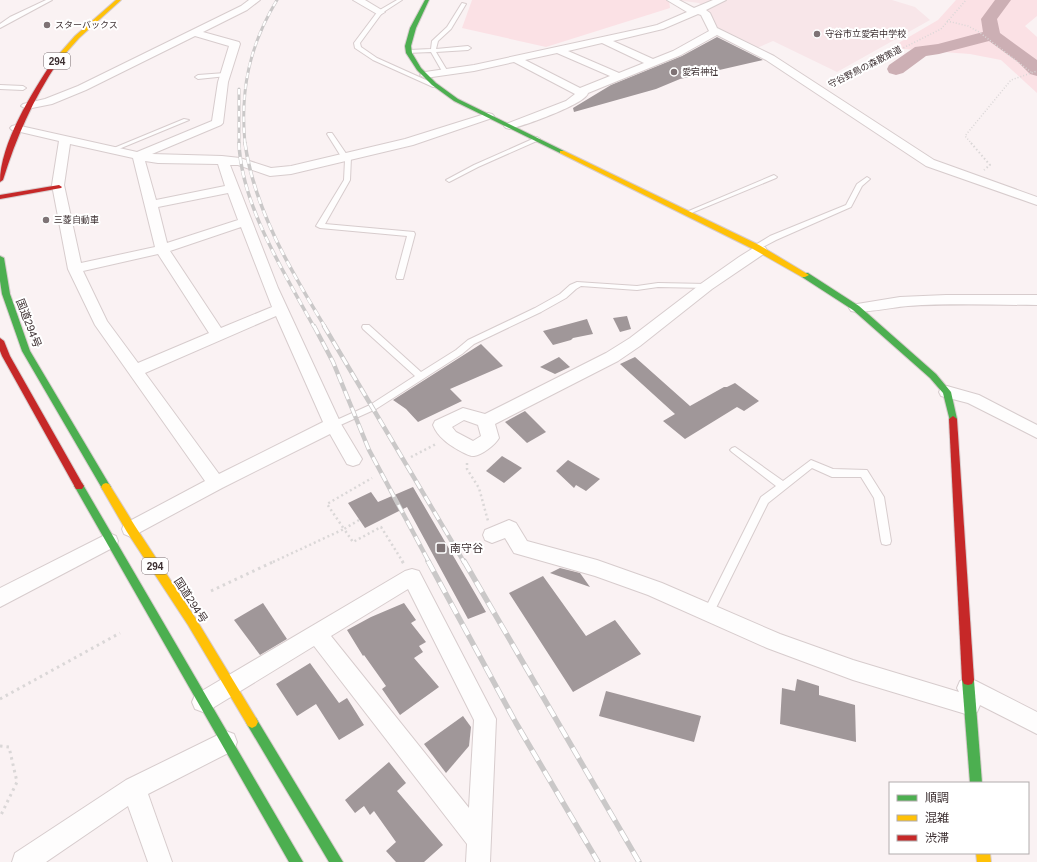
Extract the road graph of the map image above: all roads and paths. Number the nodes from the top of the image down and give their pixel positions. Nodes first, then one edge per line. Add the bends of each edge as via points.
1 (50, 0) edge
2 (108, 0) edge
3 (120, 0) edge
4 (255, 0) edge
5 (358, 0) edge
6 (400, 0) edge
7 (427, 0) edge
8 (672, 0) edge
9 (721, 0) edge
10 (966, 0) edge
11 (464, 4) dead end
12 (696, 11) junction
13 (380, 12) junction
14 (947, 21) junction
15 (0, 26) edge
16 (715, 32) junction
17 (194, 33) junction
18 (64, 36) dead end
19 (604, 40) junction
20 (468, 48) dead end
21 (558, 50) junction
22 (433, 51) junction
23 (409, 52) junction
24 (515, 59) junction
25 (654, 63) junction
26 (1037, 71) edge
27 (445, 72) junction
28 (1032, 73) junction
29 (225, 75) junction
30 (425, 75) junction
31 (198, 77) dead end
32 (620, 77) junction
33 (26, 85) joint
34 (0, 87) edge
35 (436, 87) junction
36 (819, 90) junction
37 (581, 92) junction
38 (17, 97) dead end
39 (27, 106) junction
40 (488, 116) junction
41 (186, 120) dead end
42 (510, 126) junction
43 (16, 128) junction
44 (330, 134) dead end
45 (64, 139) junction
46 (537, 139) junction
47 (112, 150) junction
48 (138, 156) junction
49 (346, 157) junction
50 (222, 160) junction
51 (774, 176) dead end
52 (867, 179) dead end
53 (973, 179) junction
54 (0, 180) edge
55 (449, 180) dead end
56 (58, 187) junction
57 (232, 188) junction
58 (0, 198) edge
59 (1037, 201) edge
60 (151, 205) junction
61 (687, 213) junction
62 (244, 222) junction
63 (162, 248) junction
64 (758, 249) junction
65 (0, 258) edge
66 (75, 269) junction
67 (400, 277) dead end
68 (707, 286) junction
69 (1037, 300) edge
70 (856, 308) junction
71 (281, 309) junction
72 (366, 327) dead end
73 (218, 335) junction
74 (0, 341) edge
75 (135, 371) junction
76 (420, 376) junction
77 (947, 392) junction
78 (486, 421) junction
79 (333, 425) junction
80 (1037, 432) edge
81 (450, 436) junction
82 (735, 450) dead end
83 (411, 457) dead end
84 (353, 459) dead end
85 (372, 478) dead end
86 (216, 483) junction
87 (783, 486) junction
88 (479, 488) dead end
89 (360, 520) dead end
90 (131, 529) junction
91 (344, 529) junction
92 (492, 535) joint
93 (109, 541) junction
94 (886, 541) dead end
95 (412, 577) junction
96 (211, 591) dead end
97 (0, 598) edge
98 (708, 613) junction
99 (120, 633) dead end
100 (317, 634) junction
101 (231, 685) junction
102 (969, 697) junction
103 (0, 699) edge
104 (204, 702) junction
105 (1037, 723) edge
106 (226, 742) junction
107 (0, 746) edge
108 (976, 782) edge
109 (134, 788) junction
110 (0, 817) edge
111 (479, 852) edge
112 (24, 862) edge
113 (160, 862) edge
114 (296, 862) edge
115 (336, 862) edge

1 - 15 lane
2 - 18 main road
3 - 39 main road, 294 via 98,16 77,37 45,75
4 - 17 street
5 - 13 street
6 - 13 lane
7 - 23 main road via 411,35
8 - 12 street
9 - 12 street
10 - 14 path, 守谷野鳥の森散策道
11 - 22 lane via 449,28 435,41
12 - 16 street via 705,13 710,27
12 - 19 street via 660,27
13 - 35 lane via 357,43 358,48
14 - 28 path via 968,26 979,32
14 - 36 path, 守谷野鳥の森散策道 via 941,29
16 - 25 street
16 - 36 street via 770,58
17 - 29 street via 235,44
17 - 39 street via 82,88 48,102
19 - 21 street
19 - 25 street
20 - 22 lane
21 - 24 street
21 - 32 street
22 - 23 lane
22 - 27 lane
23 - 30 main road
24 - 27 street
24 - 37 street
25 - 32 street
26 - 28 path
27 - 30 street
28 - 53 path via 1011,80 965,136 990,165
29 - 31 lane
29 - 48 street via 217,123
30 - 35 main road
32 - 37 street
33 - 34 lane
33 - 38 main road
35 - 40 main road
36 - 53 street via 930,164
37 - 42 street via 583,94 570,103
39 - 43 main road, 294
40 - 42 main road
40 - 49 street via 408,142
41 - 47 lane
42 - 46 main road
43 - 45 street
43 - 54 main road, 294
44 - 49 lane
45 - 47 street
45 - 56 street
46 - 55 lane
46 - 61 main road
47 - 48 street
48 - 50 street via 158,159
48 - 60 street
49 - 50 street via 292,170 270,172 240,162
49 - 67 lane via 347,180 320,226 410,234
50 - 57 street
51 - 61 lane
52 - 64 lane via 859,186 849,206 773,238
53 - 59 street
56 - 58 main road
56 - 66 street
57 - 60 street
57 - 62 street
60 - 63 street
61 - 64 main road
62 - 63 street
62 - 71 street
63 - 66 street
63 - 73 street
64 - 68 street
64 - 70 main road via 820,283
65 - 90 main road, 国道294号 / 294 via 6,294 26,351
66 - 75 street via 100,322
68 - 76 lane via 658,285 637,288 580,284 538,310 471,342
68 - 78 street via 635,342
69 - 70 street via 901,301
70 - 77 main road via 933,376
71 - 73 street
71 - 79 street
72 - 76 lane
73 - 75 street
74 - 93 main road, 294
75 - 86 street
76 - 79 lane via 373,407
77 - 80 street via 973,399
77 - 102 main road via 954,428
78 - 81 street via 463,414 441,425
78 - 81 street via 490,438 473,450
79 - 84 street
79 - 86 street
81 - 83 path
82 - 87 lane
85 - 91 path via 327,504
86 - 90 street
87 - 94 lane via 811,464 832,473 864,473 879,497
87 - 98 lane via 764,500
88 - 92 path
89 - 91 path
90 - 101 main road, 国道294号 / 294
91 - 95 path via 353,542 381,527
91 - 96 path
92 - 98 street via 509,528 521,547 597,568
93 - 97 street
93 - 104 main road, 294
95 - 100 street
95 - 111 street via 485,719
98 - 102 street via 853,670
99 - 103 path
100 - 101 street
100 - 111 street
101 - 104 street
101 - 115 main road, 国道294号 / 294
102 - 105 street
102 - 108 main road
104 - 106 main road, 294
106 - 109 street
106 - 114 main road, 294
107 - 110 path via 9,748 17,782
109 - 112 street
109 - 113 street

